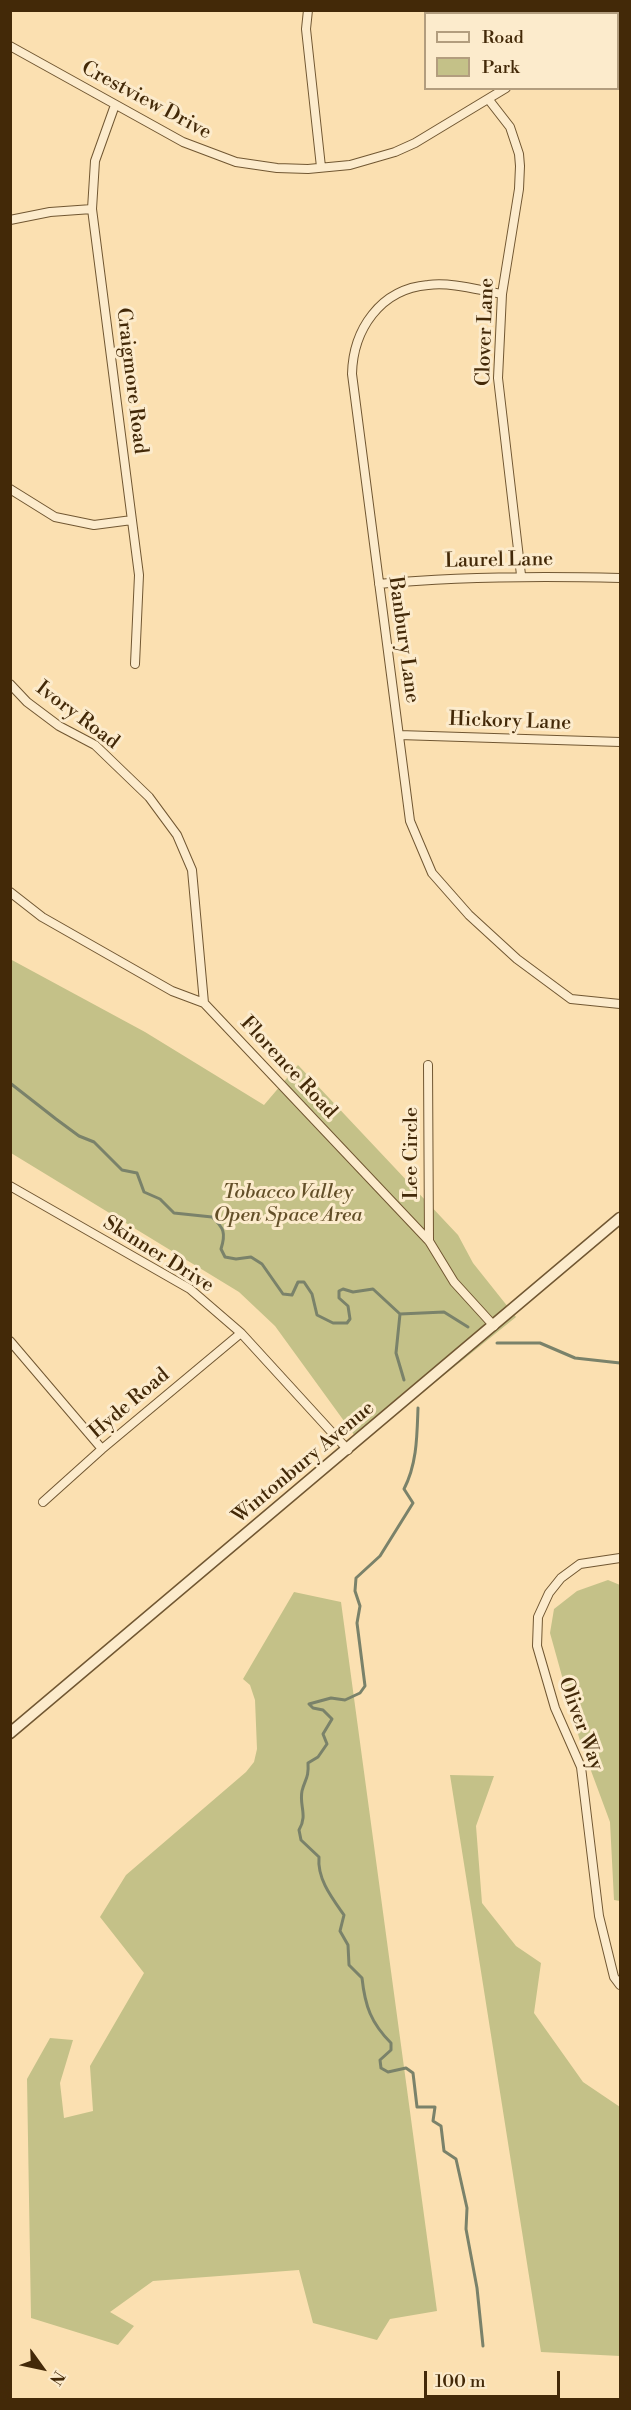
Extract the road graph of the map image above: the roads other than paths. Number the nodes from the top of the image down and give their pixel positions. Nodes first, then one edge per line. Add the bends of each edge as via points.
1 (308, 10) edge
2 (10, 46) edge
3 (503, 90) edge
4 (489, 100) junction
5 (115, 105) junction
6 (321, 167) junction
7 (92, 209) junction
8 (10, 220) edge
9 (502, 294) junction
10 (10, 489) edge
11 (132, 520) junction
12 (521, 575) junction
13 (621, 578) edge
14 (379, 584) junction
15 (135, 664) dead end
16 (10, 684) edge
17 (399, 735) junction
18 (621, 742) edge
19 (10, 892) edge
20 (204, 1003) junction
21 (621, 1004) edge
22 (428, 1065) dead end
23 (10, 1186) edge
24 (621, 1218) edge
25 (429, 1241) junction
26 (494, 1326) junction
27 (241, 1333) junction
28 (10, 1341) edge
29 (102, 1449) junction
30 (348, 1450) junction
31 (43, 1502) dead end
32 (621, 1557) edge
33 (10, 1733) edge
34 (621, 1985) edge

1 - 6 street via 306,29
2 - 5 street, Crestview Drive
3 - 4 street, Crestview Drive
4 - 6 street, Crestview Drive via 395,152 350,165
4 - 9 street, Clover Lane via 510,127 520,166
5 - 6 street, Crestview Drive via 183,142 223,158 277,168
5 - 7 street, Craigmore Road via 95,161
7 - 8 street
7 - 11 street, Craigmore Road
9 - 12 street, Clover Lane via 498,378
9 - 14 street, Banbury Lane via 442,285 414,287 376,310 357,339 352,374
10 - 11 street via 55,517 94,525
11 - 15 street, Craigmore Road via 139,575
12 - 13 street, Laurel Lane
12 - 14 street, Laurel Lane
14 - 17 street, Banbury Lane
16 - 20 street, Ivory Road via 59,726 95,745 149,797 177,836 192,870
17 - 18 street, Hickory Lane
17 - 21 street, Banbury Lane via 410,821 432,873 517,959 571,999
19 - 20 street, Florence Road via 42,917 172,991
20 - 25 street, Florence Road
22 - 25 street, Lee Circle
23 - 27 street, Skinner Drive via 190,1290
24 - 26 street, Wintonbury Avenue
25 - 26 street, Florence Road via 454,1282
26 - 30 street, Wintonbury Avenue
27 - 29 street, Hyde Road
27 - 30 street, Skinner Drive
28 - 29 street
29 - 31 street, Hyde Road
30 - 33 street, Wintonbury Avenue
32 - 34 street, Oliver Way via 580,1563 561,1578 538,1617 537,1646 555,1708 581,1767 599,1916 614,1977

